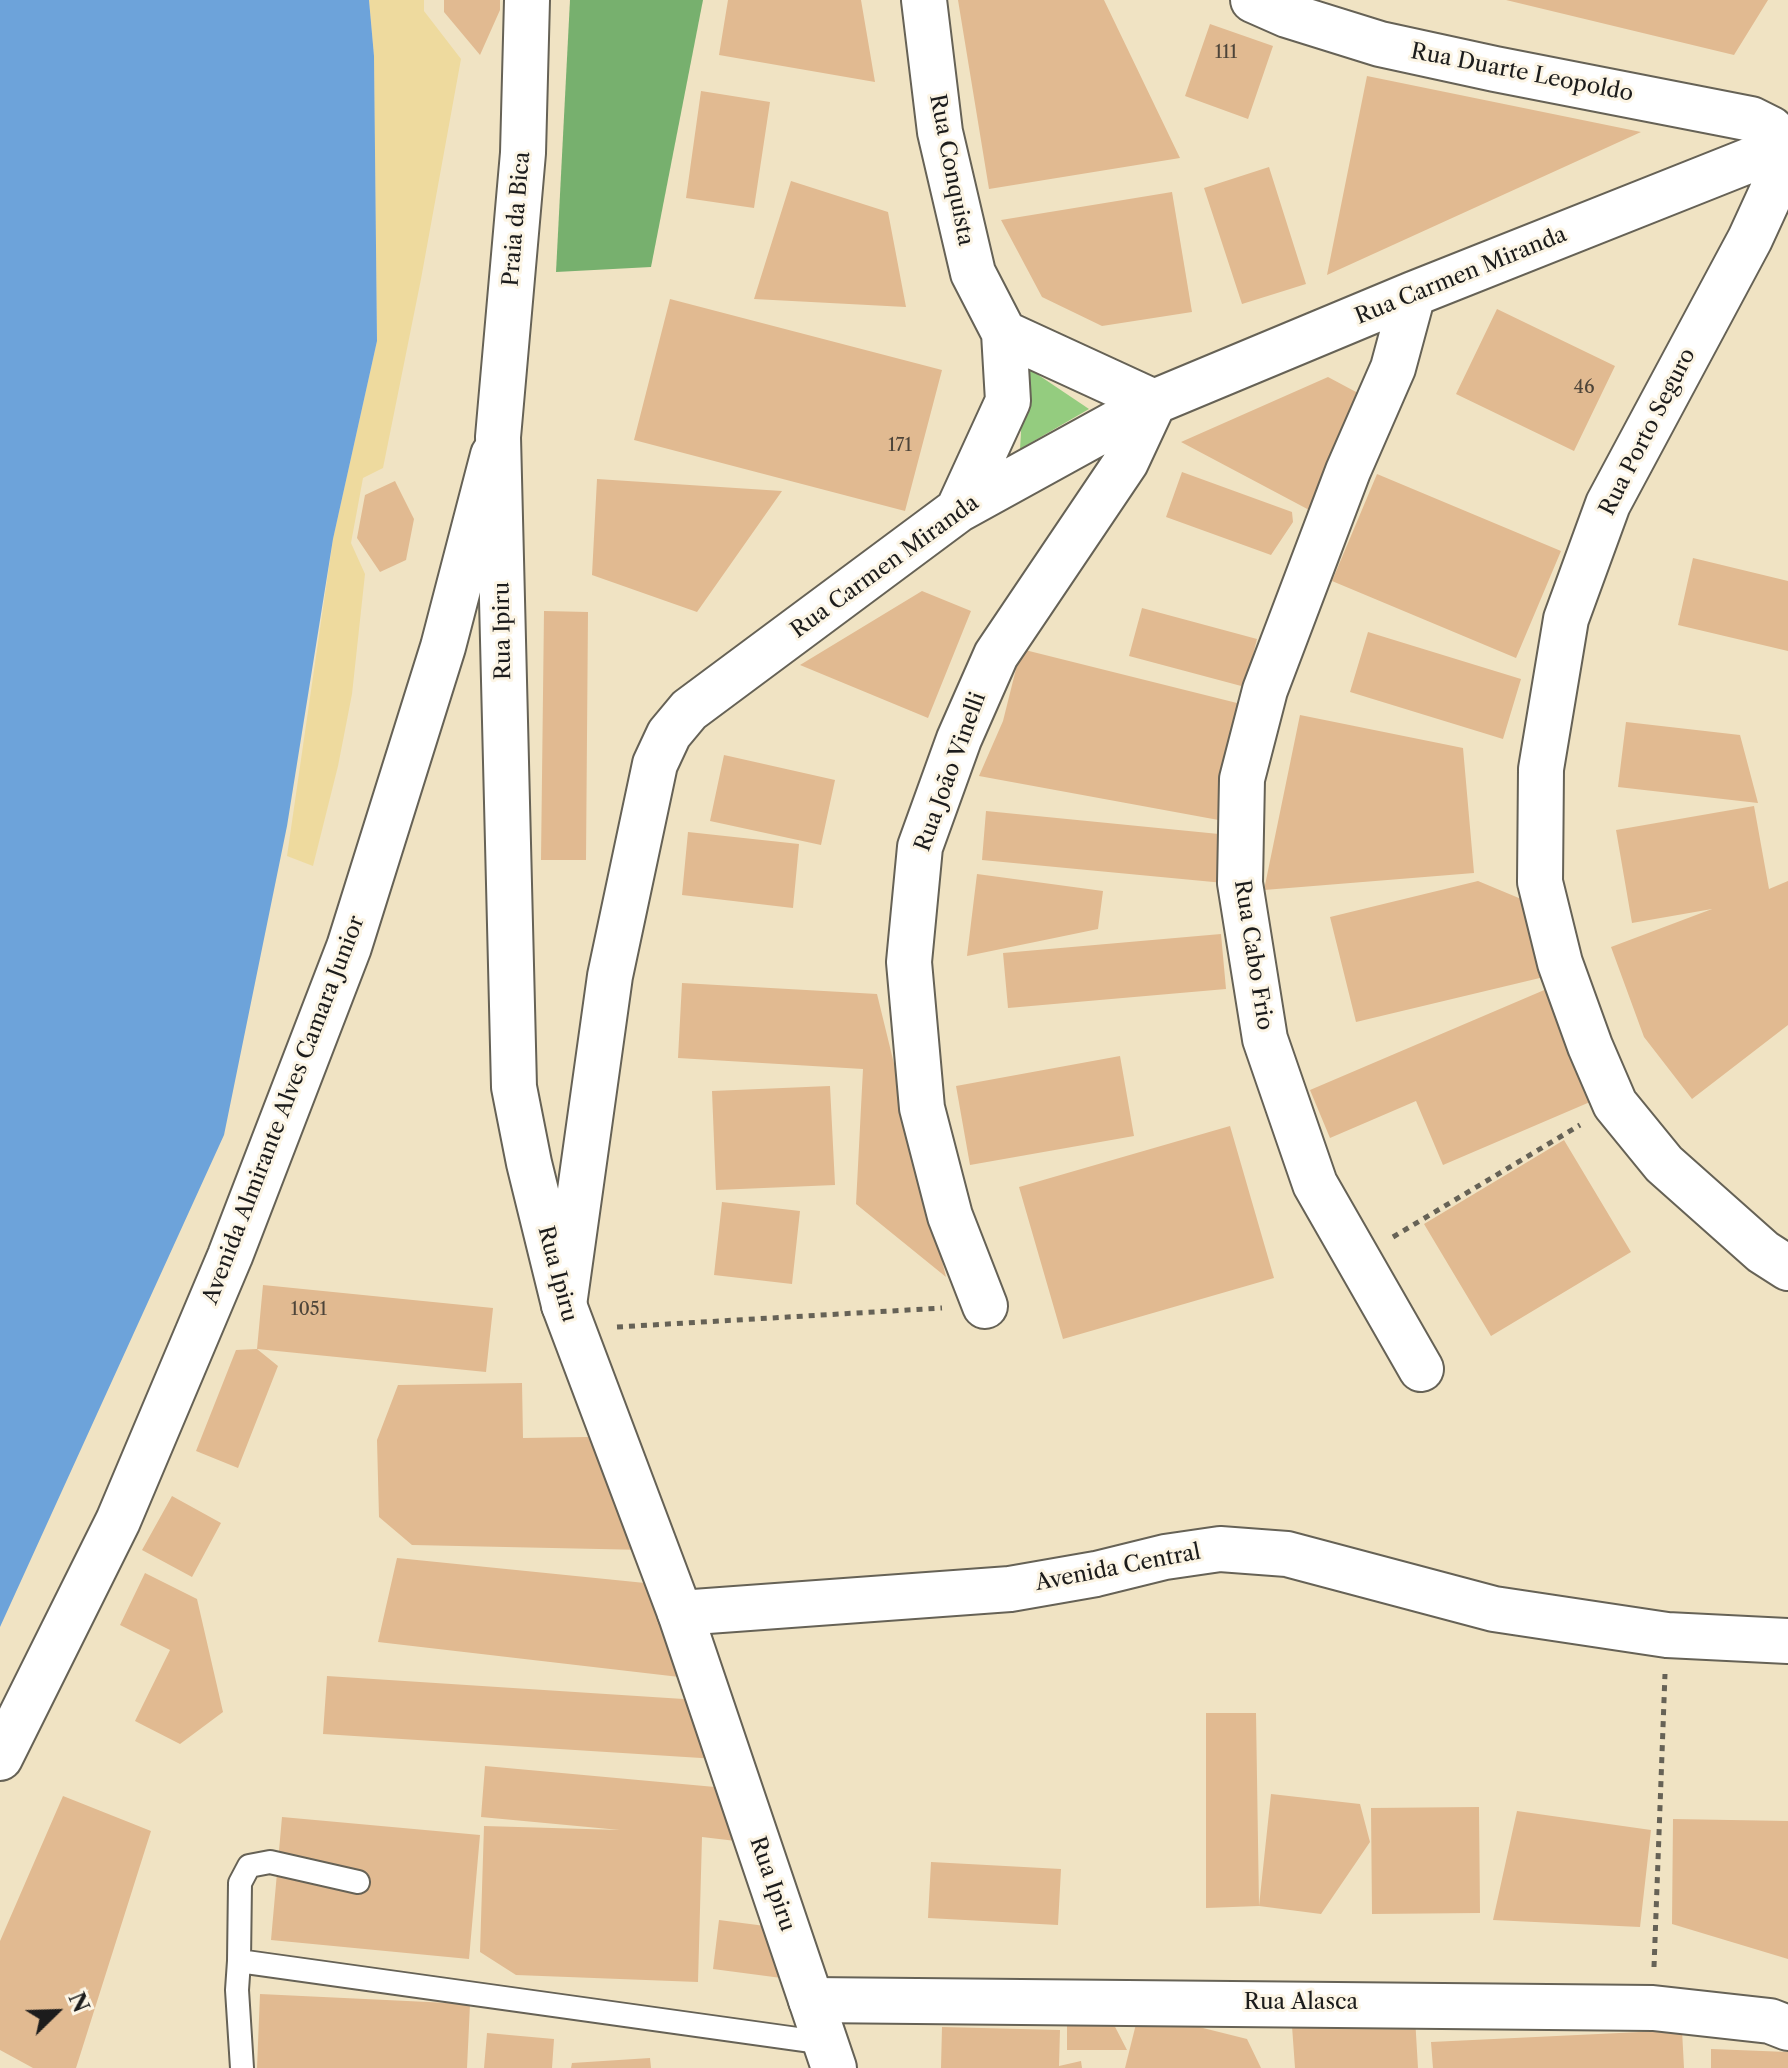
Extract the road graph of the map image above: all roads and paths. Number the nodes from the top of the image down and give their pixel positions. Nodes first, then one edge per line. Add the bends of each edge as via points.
1 (527, 0) edge
2 (924, 0) edge
3 (1253, 0) edge
4 (1787, 145) edge
5 (1413, 294) junction
6 (1004, 333) junction
7 (1154, 402) junction
8 (498, 437) junction
9 (958, 510) junction
10 (1615, 1104) junction
11 (1357, 1258) junction
12 (1788, 1268) edge
13 (985, 1306) joint
14 (568, 1317) junction
15 (1421, 1369) dead end
16 (680, 1613) junction
17 (1667, 1635) junction
18 (1788, 1641) edge
19 (0, 1758) edge
20 (358, 1882) dead end
21 (239, 1961) junction
22 (811, 2000) junction
23 (1653, 2008) junction
24 (1788, 2028) edge
25 (830, 2056) edge
26 (242, 2068) edge

1 - 8 street, Praia da Bica via 523,153
2 - 6 street, Rua Conquista via 940,132 973,273
3 - 4 street, Rua Duarte Leopoldo via 1380,44 1751,119
4 - 5 street, Rua Carmen Miranda
4 - 10 street, Rua Porto Seguro via 1783,167 1750,239 1608,504 1566,619 1541,769 1540,882 1560,963
5 - 7 street, Rua Carmen Miranda
5 - 11 street, Rua Cabo Frio via 1393,368 1265,690 1242,779 1240,883 1265,1039 1315,1184
6 - 7 street
6 - 9 street via 1008,401
7 - 9 street, Rua Carmen Miranda
7 - 13 street, Rua João Vinelli via 1126,462 996,655 920,847 909,962 922,1108 950,1216
8 - 14 street, Rua Ipiru via 514,1087
8 - 19 street, Avenida Almirante Alves Camara Junior via 443,647 349,947 230,1256 118,1521
9 - 14 street, Rua Carmen Miranda via 689,710 669,734 655,764 610,976
10 - 11 path
10 - 12 street, Rua Porto Seguro via 1664,1164
11 - 15 street, Rua Cabo Frio
13 - 14 path
14 - 16 street, Rua Ipiru
16 - 17 street, Avenida Central via 1010,1589 1220,1549 1287,1554 1494,1609
16 - 22 street, Rua Ipiru
17 - 18 street, Avenida Central
17 - 23 path
20 - 21 lane via 270,1862 249,1866 240,1883
21 - 25 lane
21 - 26 lane
22 - 23 street, Rua Alasca
22 - 25 street, Rua Ipiru
23 - 24 street, Rua Alasca via 1770,2021

